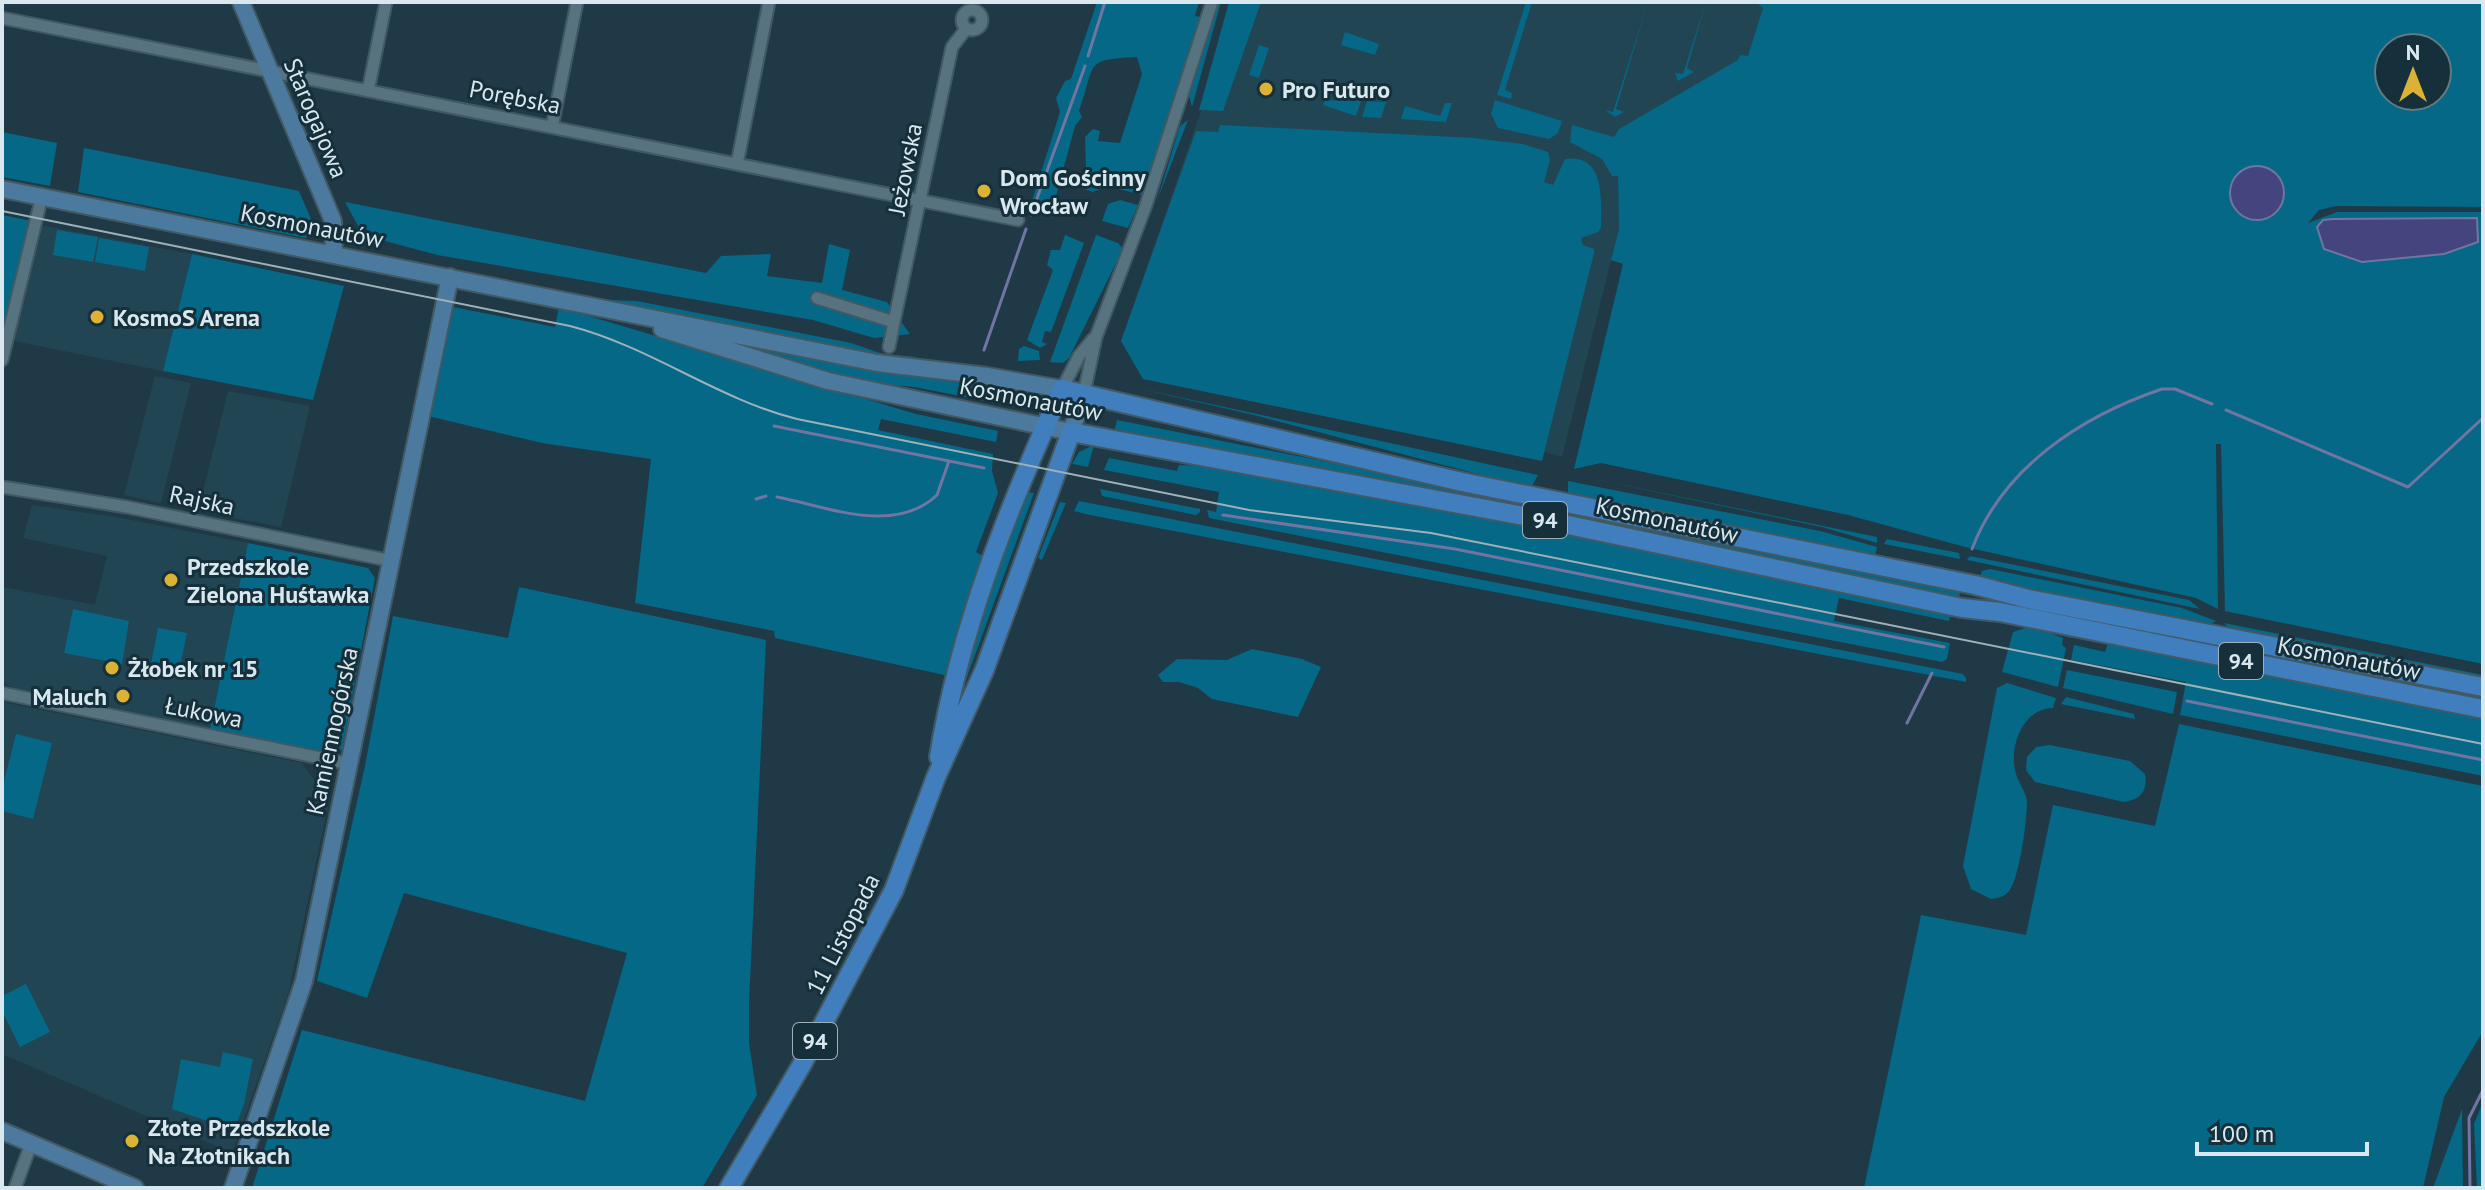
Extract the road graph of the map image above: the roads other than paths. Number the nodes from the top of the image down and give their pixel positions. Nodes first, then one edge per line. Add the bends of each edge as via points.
1 (241, 2) edge
2 (386, 2) edge
3 (577, 2) edge
4 (769, 2) edge
5 (1212, 2) edge
6 (982, 7) edge
7 (2, 18) edge
8 (269, 70) junction
9 (368, 91) junction
10 (552, 127) junction
11 (737, 164) junction
12 (2, 189) edge
13 (42, 196) junction
14 (921, 201) junction
15 (1018, 220) dead end
16 (334, 254) junction
17 (450, 277) junction
18 (817, 298) dead end
19 (612, 311) junction
20 (894, 322) junction
21 (1096, 337) junction
22 (4, 342) edge
23 (889, 347) dead end
24 (2, 360) edge
25 (1062, 389) junction
26 (1084, 393) junction
27 (1045, 427) junction
28 (1071, 432) junction
29 (2, 487) edge
30 (392, 561) junction
31 (2483, 687) edge
32 (2, 693) edge
33 (2483, 709) edge
34 (350, 764) junction
35 (936, 777) junction
36 (2, 1131) edge
37 (31, 1144) junction
38 (15, 1188) edge
39 (135, 1188) edge
40 (233, 1188) edge
41 (729, 1188) edge

1 - 8 main road, Starogajowa
2 - 9 street
3 - 10 street
4 - 11 street
5 - 21 street via 1146,205
6 - 14 street, Jeżowska via 980,26 966,29 952,47
7 - 8 street, Porębska
8 - 9 street, Porębska
8 - 16 main road, Starogajowa via 333,221
9 - 10 street, Porębska
10 - 11 street, Porębska
11 - 14 street, Porębska
12 - 13 main road, Kosmonautów
13 - 16 main road, Kosmonautów
13 - 22 street
14 - 15 street, Porębska
14 - 20 street, Jeżowska
16 - 17 main road, Kosmonautów
17 - 19 main road, Kosmonautów
17 - 30 main road, Kamiennogórska
18 - 20 street
19 - 25 main road, Kosmonautów via 877,363
19 - 27 main road, Kosmonautów via 828,381
20 - 23 street, Jeżowska
21 - 25 street
21 - 26 street
22 - 24 street
25 - 26 main road, Kosmonautów / 94
25 - 27 main road, 11 Listopada / 94
26 - 28 main road, 11 Listopada
26 - 31 main road, Kosmonautów / 94 via 1462,482
27 - 28 main road, Kosmonautów
27 - 35 main road, 11 Listopada / 94 via 979,598 946,712
28 - 33 main road, Kosmonautów / 94 via 1535,518
28 - 35 main road, 11 Listopada / 94 via 984,671
29 - 30 street, Rajska
30 - 34 main road, Kamiennogórska
32 - 34 street, Łukowa
34 - 40 main road, Kamiennogórska via 296,1008
35 - 41 main road, 11 Listopada / 94 via 872,938
36 - 37 main road
37 - 38 street
37 - 39 main road

